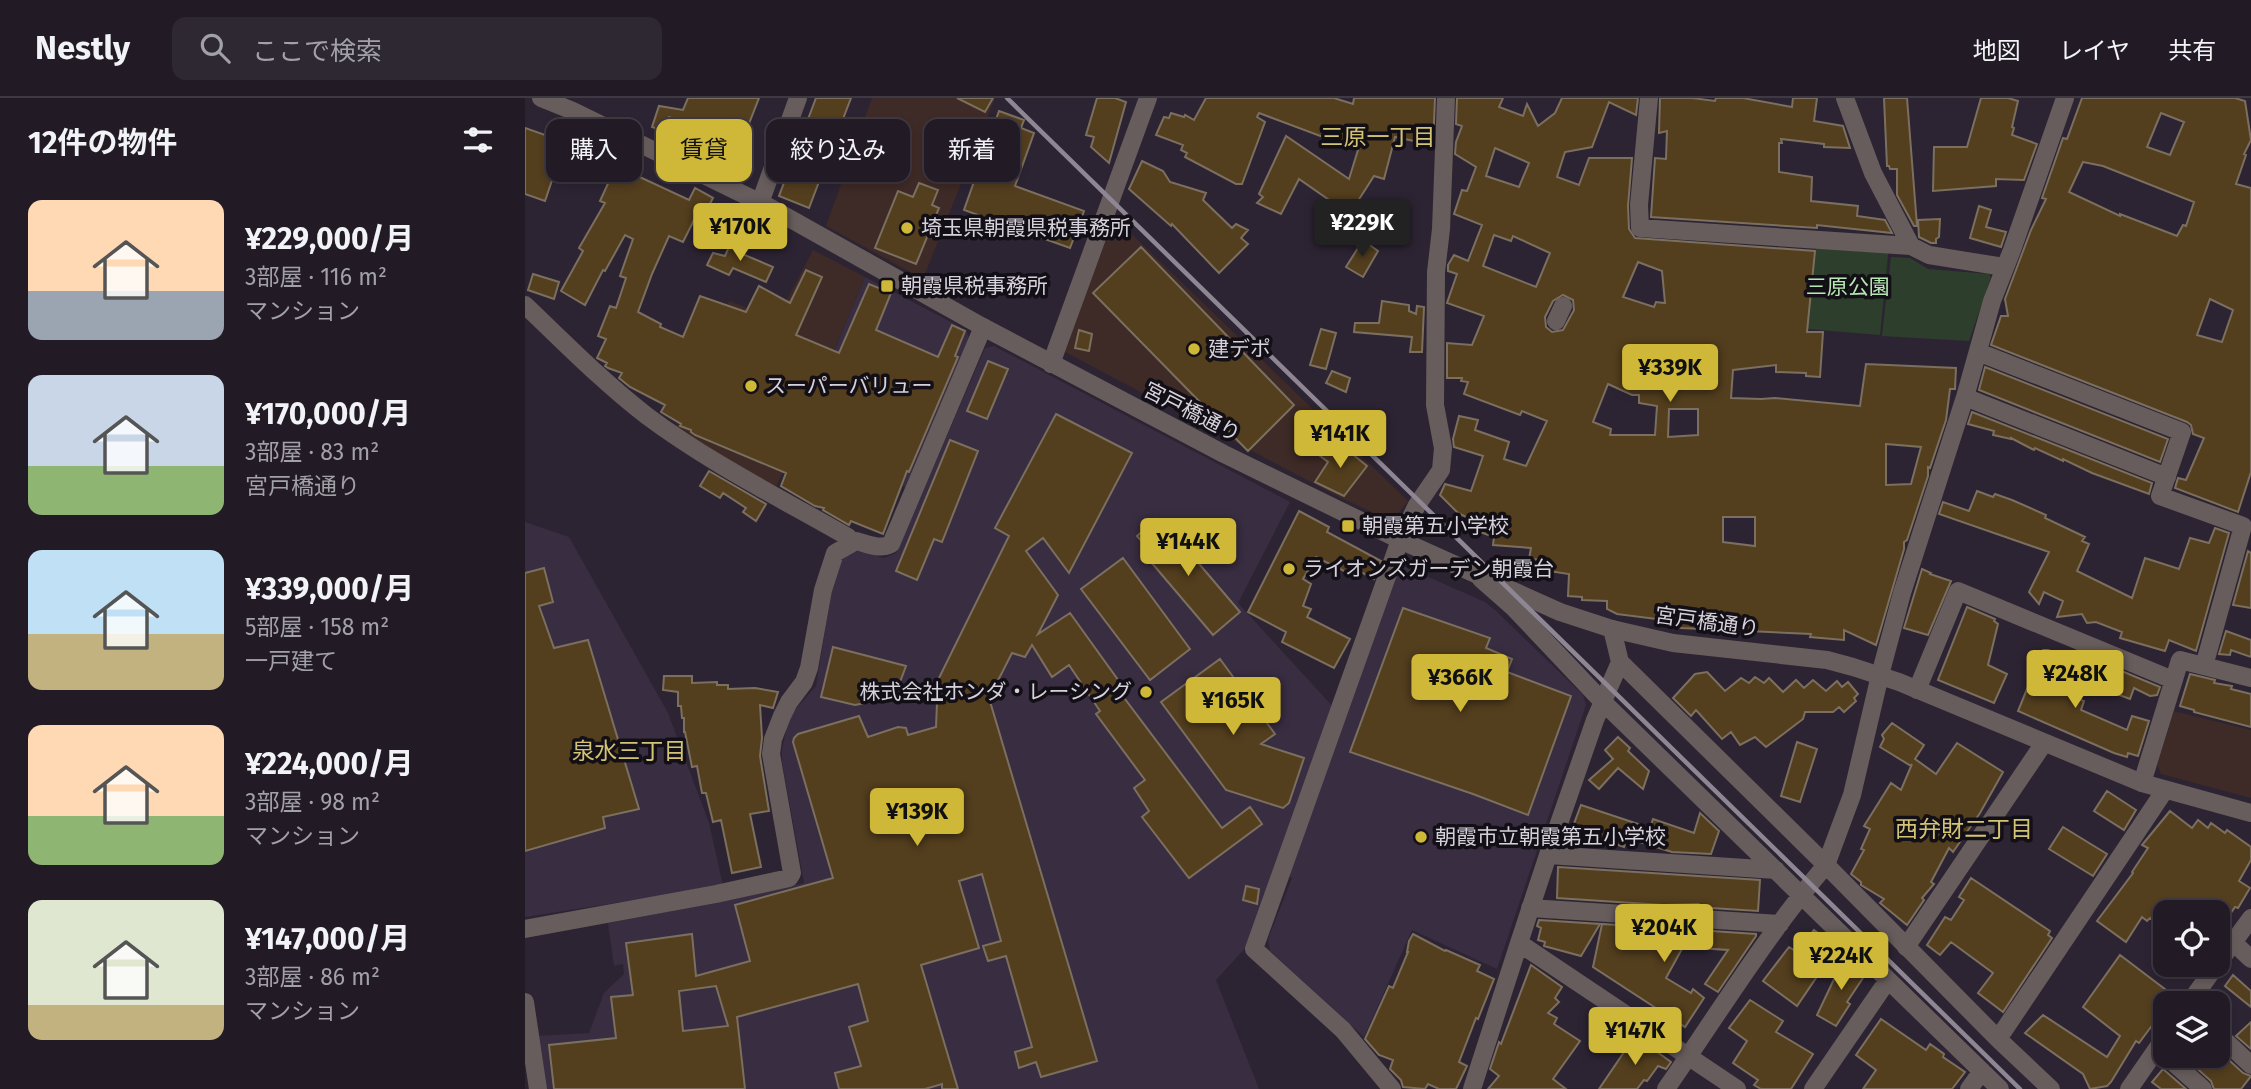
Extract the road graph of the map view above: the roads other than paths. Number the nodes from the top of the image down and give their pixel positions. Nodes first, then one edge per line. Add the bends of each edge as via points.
1 (541, 98) edge
2 (799, 98) edge
3 (1148, 98) edge
4 (1446, 98) edge
5 (1649, 98) edge
6 (1845, 98) edge
7 (2066, 98) edge
8 (760, 203) junction
9 (1911, 246) junction
10 (2004, 267) junction
11 (525, 304) edge
12 (983, 327) junction
13 (1978, 352) junction
14 (1051, 363) junction
15 (1965, 397) junction
16 (2167, 477) junction
17 (1400, 540) junction
18 (851, 542) junction
19 (1479, 578) junction
20 (1612, 629) junction
21 (1620, 662) junction
22 (2204, 666) junction
23 (1880, 675) junction
24 (2251, 678) edge
25 (2173, 680) junction
26 (1917, 690) junction
27 (1602, 701) junction
28 (2044, 743) junction
29 (2142, 783) junction
30 (2165, 790) junction
31 (2251, 813) edge
32 (1548, 855) junction
33 (1826, 865) junction
34 (1776, 870) junction
35 (1802, 894) junction
36 (1530, 908) junction
37 (2251, 918) edge
38 (1780, 924) junction
39 (525, 929) edge
40 (1519, 943) junction
41 (2234, 943) junction
42 (1906, 947) junction
43 (2251, 959) edge
44 (1888, 981) junction
45 (2198, 991) edge
46 (525, 1002) edge
47 (1998, 1039) junction
48 (2230, 1045) edge
49 (1688, 1058) junction
50 (2153, 1061) edge
51 (2251, 1065) edge
52 (2182, 1068) edge
53 (1982, 1071) junction
54 (538, 1089) edge
55 (1392, 1089) edge
56 (1472, 1089) edge
57 (1667, 1089) edge
58 (1737, 1089) edge
59 (1813, 1089) edge
60 (1969, 1089) edge
61 (2000, 1089) edge
62 (2051, 1089) edge
63 (2129, 1089) edge
64 (2203, 1089) edge

1 - 8 street, 宮戸橋通り
2 - 8 street
3 - 14 street
4 - 17 street via 1436,272 1435,405 1443,448 1441,470
5 - 9 street via 1640,228
6 - 9 street via 1873,173
7 - 10 street
8 - 12 street, 宮戸橋通り
9 - 10 street via 1929,255
10 - 13 street
11 - 18 street via 647,416
12 - 14 street, 宮戸橋通り
12 - 18 street via 891,544
13 - 15 street
13 - 16 street via 2182,432
14 - 17 street, 宮戸橋通り
15 - 16 street
15 - 23 street
16 - 22 street via 2160,496 2243,526
17 - 19 street, 宮戸橋通り
17 - 55 street via 1254,949 1343,1030
18 - 39 street via 835,553 823,590 809,668 773,739 771,754 792,873 789,878
19 - 20 street, 宮戸橋通り
19 - 27 street via 1514,608
20 - 21 street
20 - 23 street, 宮戸橋通り via 1699,648 1827,660
21 - 27 street
21 - 33 street
22 - 24 street
22 - 25 street via 2180,660
23 - 26 street, 宮戸橋通り
23 - 33 street via 1852,795
25 - 26 street via 1958,591
25 - 29 street
26 - 28 street, 宮戸橋通り
27 - 32 street
27 - 34 street
28 - 29 street, 宮戸橋通り
28 - 42 street
29 - 30 street, 宮戸橋通り
30 - 31 street, 宮戸橋通り
30 - 47 street
32 - 34 street
32 - 36 street
33 - 35 street
33 - 42 street
34 - 35 street
35 - 38 street
35 - 44 street
36 - 38 street
36 - 40 street
37 - 41 street
38 - 49 street
40 - 49 street
40 - 56 street
41 - 43 street
41 - 45 street
42 - 47 street
44 - 53 street
44 - 59 street
46 - 54 street
47 - 62 street
48 - 51 street
49 - 57 street
49 - 58 street
50 - 63 street
52 - 64 street
53 - 60 street
53 - 61 street

